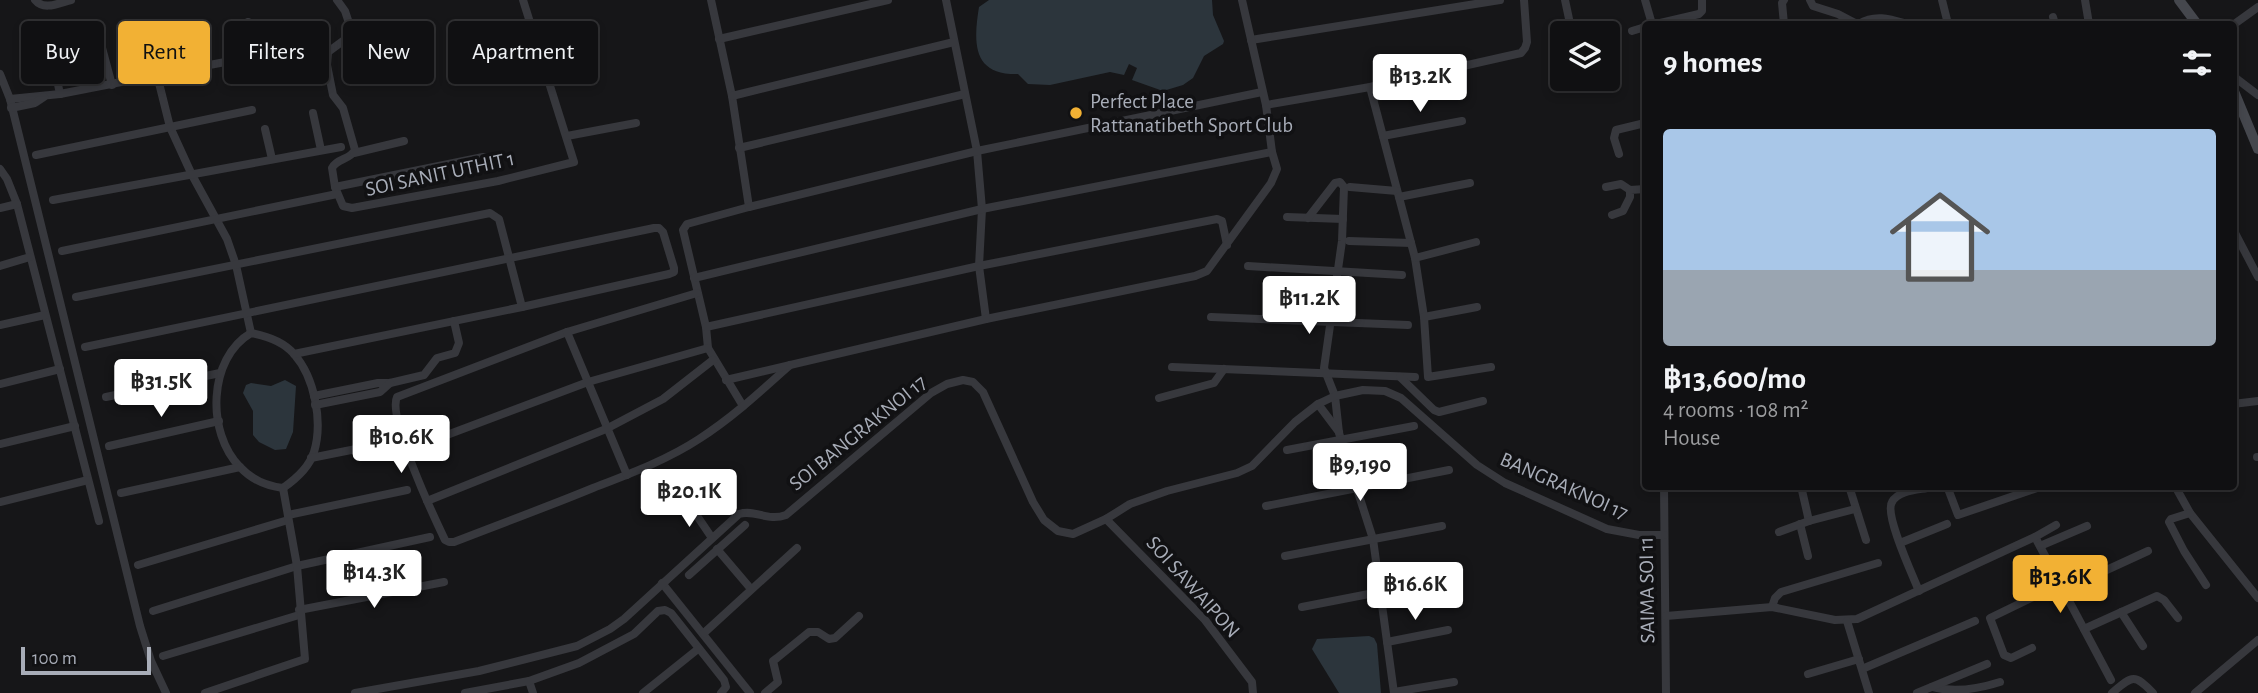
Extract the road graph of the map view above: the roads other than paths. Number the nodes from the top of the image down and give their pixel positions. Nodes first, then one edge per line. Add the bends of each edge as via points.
1 (35, 0) edge
2 (71, 0) edge
3 (337, 0) edge
4 (523, 0) edge
5 (711, 0) edge
6 (888, 0) edge
7 (946, 0) edge
8 (1242, 0) edge
9 (1500, 0) edge
10 (1524, 0) edge
11 (1565, 0) edge
12 (1646, 0) edge
13 (1702, 0) edge
14 (1784, 0) edge
15 (1810, 0) edge
16 (1942, 0) edge
17 (2085, 0) edge
18 (2179, 0) edge
19 (2258, 7) edge
20 (1569, 21) edge
21 (1653, 21) edge
22 (1668, 21) edge
23 (1784, 21) edge
24 (1854, 21) edge
25 (1865, 21) edge
26 (1897, 21) edge
27 (1947, 21) edge
28 (2088, 21) edge
29 (2195, 21) edge
30 (2237, 22) edge
31 (1642, 28) edge
32 (1632, 31) dead end
33 (719, 39) junction
34 (1251, 40) junction
35 (954, 42) junction
36 (104, 52) edge
37 (0, 74) edge
38 (2237, 78) edge
39 (58, 84) edge
40 (118, 84) edge
41 (159, 84) edge
42 (112, 85) junction
43 (1370, 87) junction
44 (1262, 92) junction
45 (60, 94) junction
46 (965, 94) junction
47 (2258, 95) edge
48 (732, 96) junction
49 (2237, 99) edge
50 (10, 104) junction
51 (1266, 105) junction
52 (252, 110) dead end
53 (313, 113) dead end
54 (1462, 121) dead end
55 (636, 123) dead end
56 (1642, 124) edge
57 (170, 127) junction
58 (265, 129) dead end
59 (567, 136) junction
60 (1384, 136) junction
61 (404, 141) dead end
62 (341, 147) dead end
63 (739, 148) junction
64 (2258, 149) edge
65 (321, 150) junction
66 (977, 151) junction
67 (1272, 152) junction
68 (354, 153) junction
69 (1619, 154) dead end
70 (36, 155) dead end
71 (483, 157) dead end
72 (272, 159) junction
73 (0, 169) edge
74 (192, 175) junction
75 (1470, 183) dead end
76 (1350, 187) dead end
77 (1606, 187) dead end
78 (1642, 189) edge
79 (1630, 190) junction
80 (336, 191) junction
81 (1398, 194) junction
82 (53, 200) dead end
83 (17, 204) junction
84 (749, 207) junction
85 (0, 208) edge
86 (982, 209) junction
87 (1612, 215) dead end
88 (1287, 217) dead end
89 (1308, 218) junction
90 (216, 219) junction
91 (1343, 219) junction
92 (2237, 237) edge
93 (1349, 241) dead end
94 (1476, 242) dead end
95 (1411, 243) junction
96 (1227, 245) junction
97 (62, 251) dead end
98 (30, 257) junction
99 (1415, 258) junction
100 (510, 259) junction
101 (236, 265) junction
102 (0, 266) edge
103 (979, 266) junction
104 (1248, 266) dead end
105 (1337, 272) junction
106 (1402, 275) dead end
107 (2258, 277) edge
108 (694, 278) junction
109 (697, 293) junction
110 (76, 297) dead end
111 (522, 307) junction
112 (1477, 307) dead end
113 (247, 314) junction
114 (45, 315) junction
115 (1211, 317) dead end
116 (1424, 317) junction
117 (986, 319) junction
118 (454, 321) junction
119 (1329, 323) junction
120 (1408, 325) dead end
121 (0, 326) edge
122 (706, 327) junction
123 (567, 332) junction
124 (251, 333) junction
125 (85, 347) dead end
126 (708, 348) junction
127 (293, 354) junction
128 (713, 360) junction
129 (790, 365) junction
130 (1172, 367) dead end
131 (1491, 368) dead end
132 (60, 369) junction
133 (1224, 369) junction
134 (220, 373) junction
135 (1325, 374) junction
136 (1400, 377) junction
137 (1415, 377) dead end
138 (726, 380) junction
139 (588, 382) junction
140 (0, 384) edge
141 (1335, 396) junction
142 (106, 397) dead end
143 (1159, 398) dead end
144 (315, 400) junction
145 (1483, 401) dead end
146 (2258, 401) edge
147 (1318, 404) junction
148 (2237, 404) edge
149 (743, 406) junction
150 (219, 421) junction
151 (75, 426) junction
152 (1414, 426) dead end
153 (606, 429) junction
154 (1340, 436) junction
155 (391, 442) dead end
156 (0, 444) edge
157 (109, 446) dead end
158 (407, 450) junction
159 (1287, 450) dead end
160 (311, 458) junction
161 (240, 467) junction
162 (1449, 470) dead end
163 (627, 475) junction
164 (88, 480) junction
165 (283, 488) junction
166 (1358, 489) junction
167 (407, 490) dead end
168 (1664, 490) edge
169 (1802, 490) edge
170 (1850, 490) edge
171 (1918, 490) edge
172 (1949, 490) edge
173 (2031, 490) edge
174 (2177, 490) edge
175 (121, 493) dead end
176 (427, 501) junction
177 (0, 502) edge
178 (689, 504) dead end
179 (1266, 506) dead end
180 (1855, 509) junction
181 (2190, 513) junction
182 (288, 517) junction
183 (1106, 519) junction
184 (99, 521) dead end
185 (1810, 521) junction
186 (1800, 524) junction
187 (1947, 524) dead end
188 (745, 525) dead end
189 (2056, 525) dead end
190 (1442, 526) dead end
191 (2087, 526) dead end
192 (1779, 533) dead end
193 (1664, 535) junction
194 (430, 537) dead end
195 (2035, 537) junction
196 (712, 538) junction
197 (1373, 539) junction
198 (1866, 540) dead end
199 (1900, 542) junction
200 (2040, 546) junction
201 (797, 548) dead end
202 (717, 549) junction
203 (2148, 551) dead end
204 (1285, 556) dead end
205 (1808, 556) dead end
206 (1878, 563) dead end
207 (138, 565) dead end
208 (297, 566) junction
209 (688, 575) dead end
210 (1446, 579) dead end
211 (444, 582) dead end
212 (662, 583) junction
213 (2206, 585) dead end
214 (2061, 587) junction
215 (751, 589) junction
216 (1382, 591) junction
217 (1919, 591) junction
218 (2258, 598) edge
219 (1302, 607) dead end
220 (1772, 607) junction
221 (153, 611) dead end
222 (2121, 612) junction
223 (299, 613) junction
224 (859, 616) dead end
225 (1666, 616) junction
226 (2178, 618) dead end
227 (1847, 621) junction
228 (1975, 621) dead end
229 (2084, 629) junction
230 (1448, 630) dead end
231 (704, 633) junction
232 (1387, 642) junction
233 (2143, 646) dead end
234 (2256, 646) edge
235 (2032, 648) dead end
236 (698, 649) junction
237 (163, 656) dead end
238 (1859, 659) junction
239 (1987, 664) dead end
240 (1862, 669) junction
241 (1808, 674) dead end
242 (2111, 680) dead end
243 (529, 681) junction
244 (1454, 682) dead end
245 (2000, 682) dead end
246 (1932, 687) junction
247 (166, 693) edge
248 (205, 693) edge
249 (355, 693) edge
250 (465, 693) edge
251 (533, 693) edge
252 (643, 693) edge
253 (722, 693) edge
254 (750, 693) edge
255 (765, 693) edge
256 (1253, 693) edge
257 (1394, 693) edge
258 (1666, 693) edge
259 (1869, 693) edge
260 (1917, 693) edge
261 (2112, 693) edge
262 (2153, 693) edge
263 (2195, 693) edge

1 - 2 street via 48,6
3 - 68 street, SOI SANIT UTHIT 1 via 351,29 347,38 328,52 327,65 332,95 343,108
4 - 59 street, SOI SANIT UTHIT 1
5 - 33 street
6 - 33 street
7 - 35 street
8 - 34 street
9 - 34 street
10 - 43 street via 1527,42 1521,53
11 - 20 street
12 - 21 street
13 - 22 street via 1699,14
14 - 23 street
15 - 24 street via 1813,6
16 - 27 street
17 - 28 street
18 - 29 street
19 - 30 street
25 - 26 street via 1883,17
31 - 32 street
33 - 48 street
34 - 44 street
35 - 46 street
35 - 48 street
36 - 42 street
37 - 50 street
38 - 47 street
39 - 45 street
40 - 42 street
41 - 57 street
42 - 45 street
43 - 51 street
43 - 60 street
44 - 51 street
44 - 66 street
45 - 50 street via 35,103
46 - 63 street
46 - 66 street
48 - 63 street
49 - 64 street
50 - 247 street via 141,626
51 - 67 street
52 - 57 street
53 - 65 street
54 - 60 street
55 - 59 street
56 - 69 street via 1616,130
57 - 70 street
57 - 74 street
58 - 72 street
59 - 80 street, SOI SANIT UTHIT 1 via 574,162 498,181 358,208 346,208
60 - 81 street
61 - 68 street
62 - 65 street
63 - 84 street
65 - 72 street
66 - 84 street
66 - 86 street
67 - 86 street
67 - 96 street via 1276,176
68 - 80 street, SOI SANIT UTHIT 1 via 333,165
71 - 80 street
72 - 74 street
73 - 83 street
74 - 82 street
74 - 90 street
75 - 81 street
76 - 81 street
77 - 79 street via 1621,184
78 - 79 street
79 - 87 street via 1623,211
80 - 90 street
81 - 95 street
83 - 85 street
83 - 98 street
84 - 108 street via 684,226
86 - 103 street
86 - 108 street
88 - 89 street
89 - 91 street
89 - 91 street via 1340,182 1344,187
90 - 97 street
90 - 101 street
91 - 105 street
92 - 107 street
93 - 95 street
94 - 99 street
95 - 99 street
96 - 103 street via 1222,221 1217,219
96 - 117 street via 1201,275
98 - 102 street
98 - 114 street
99 - 116 street
100 - 101 street via 499,219 490,214
100 - 111 street
100 - 111 street via 659,228 674,268 669,274
100 - 113 street
101 - 110 street
101 - 113 street
103 - 117 street
103 - 122 street
104 - 105 street
105 - 106 street
105 - 119 street
108 - 109 street
109 - 122 street
109 - 123 street
111 - 118 street
112 - 116 street
113 - 124 street
113 - 125 street
114 - 121 street
114 - 132 street
115 - 119 street
116 - 131 street via 1428,377
117 - 129 street
118 - 127 street
118 - 144 street via 459,343 455,353 437,358 424,374
119 - 120 street
119 - 135 street
122 - 126 street
123 - 139 street
123 - 158 street via 397,397 394,407
124 - 127 street via 278,341
124 - 134 street via 232,347
126 - 128 street
126 - 139 street
127 - 144 street
128 - 138 street
128 - 153 street via 663,399
129 - 138 street
129 - 149 street
130 - 133 street
132 - 140 street
132 - 151 street
133 - 135 street
133 - 143 street via 1214,383
134 - 142 street
134 - 150 street
135 - 136 street
135 - 141 street
136 - 137 street
136 - 145 street via 1439,412
138 - 149 street
139 - 153 street
139 - 158 street
141 - 147 street, BANGRAKNOI 17
141 - 154 street
141 - 193 street, BANGRAKNOI 17 via 1385,391 1401,398 1477,465 1505,483 1607,529
144 - 160 street via 316,438
146 - 148 street
147 - 154 street
147 - 183 street, BANGRAKNOI 17 via 1252,466 1130,504
149 - 163 street via 699,439
150 - 157 street
150 - 161 street via 225,443
151 - 156 street
151 - 164 street
152 - 154 street
153 - 163 street
153 - 176 street
154 - 159 street
154 - 166 street
155 - 160 street
158 - 176 street
160 - 165 street
161 - 165 street via 257,481
161 - 175 street
162 - 166 street
163 - 176 street via 449,542
164 - 177 street
164 - 184 street
165 - 182 street
166 - 179 street
166 - 197 street
167 - 182 street
168 - 193 street, SAIMA SOI 11
169 - 185 street
170 - 180 street
171 - 199 street via 1892,500
172 - 173 street via 1958,515
174 - 181 street
178 - 196 street
180 - 185 street
180 - 198 street
181 - 213 street via 2169,522
181 - 218 street
182 - 207 street
182 - 208 street
183 - 196 street, SOI BANGRAKNOI 17 via 1073,534 1058,531 1044,520 983,392 963,380 947,384 912,407 786,515 776,519 739,514
183 - 256 street, SOI SAWAIPON via 1205,620 1252,682
185 - 186 street
186 - 192 street
186 - 205 street
187 - 199 street
188 - 202 street
189 - 195 street
190 - 197 street
191 - 200 street
193 - 225 street, SAIMA SOI 11
194 - 208 street
195 - 200 street
195 - 217 street
196 - 212 street, SOI BANGRAKNOI 17
197 - 204 street
197 - 216 street
199 - 217 street
200 - 214 street
201 - 215 street
202 - 209 street
202 - 215 street
203 - 214 street
206 - 220 street via 1781,592
208 - 221 street
208 - 223 street
210 - 216 street
211 - 223 street
212 - 231 street
212 - 249 street, SOI BANGRAKNOI 17 via 624,619 577,646 442,679
214 - 229 street
214 - 235 street via 1990,618 2004,656
215 - 231 street
216 - 219 street
216 - 232 street
217 - 227 street
220 - 225 street
220 - 227 street
222 - 226 street via 2157,596
222 - 229 street
222 - 233 street
223 - 237 street
223 - 248 street via 303,661
224 - 255 street via 835,638 809,632 777,657 773,667 778,682
225 - 258 street, SAIMA SOI 11
227 - 238 street
228 - 240 street
229 - 242 street
230 - 232 street
231 - 254 street
232 - 257 street
234 - 263 street
236 - 243 street via 671,614 658,611 634,634 608,649
236 - 252 street
236 - 253 street via 724,680
238 - 240 street
238 - 241 street
239 - 246 street
240 - 259 street
243 - 250 street
243 - 251 street
244 - 257 street
245 - 246 street via 1959,692
246 - 260 street
261 - 262 street via 2135,678

